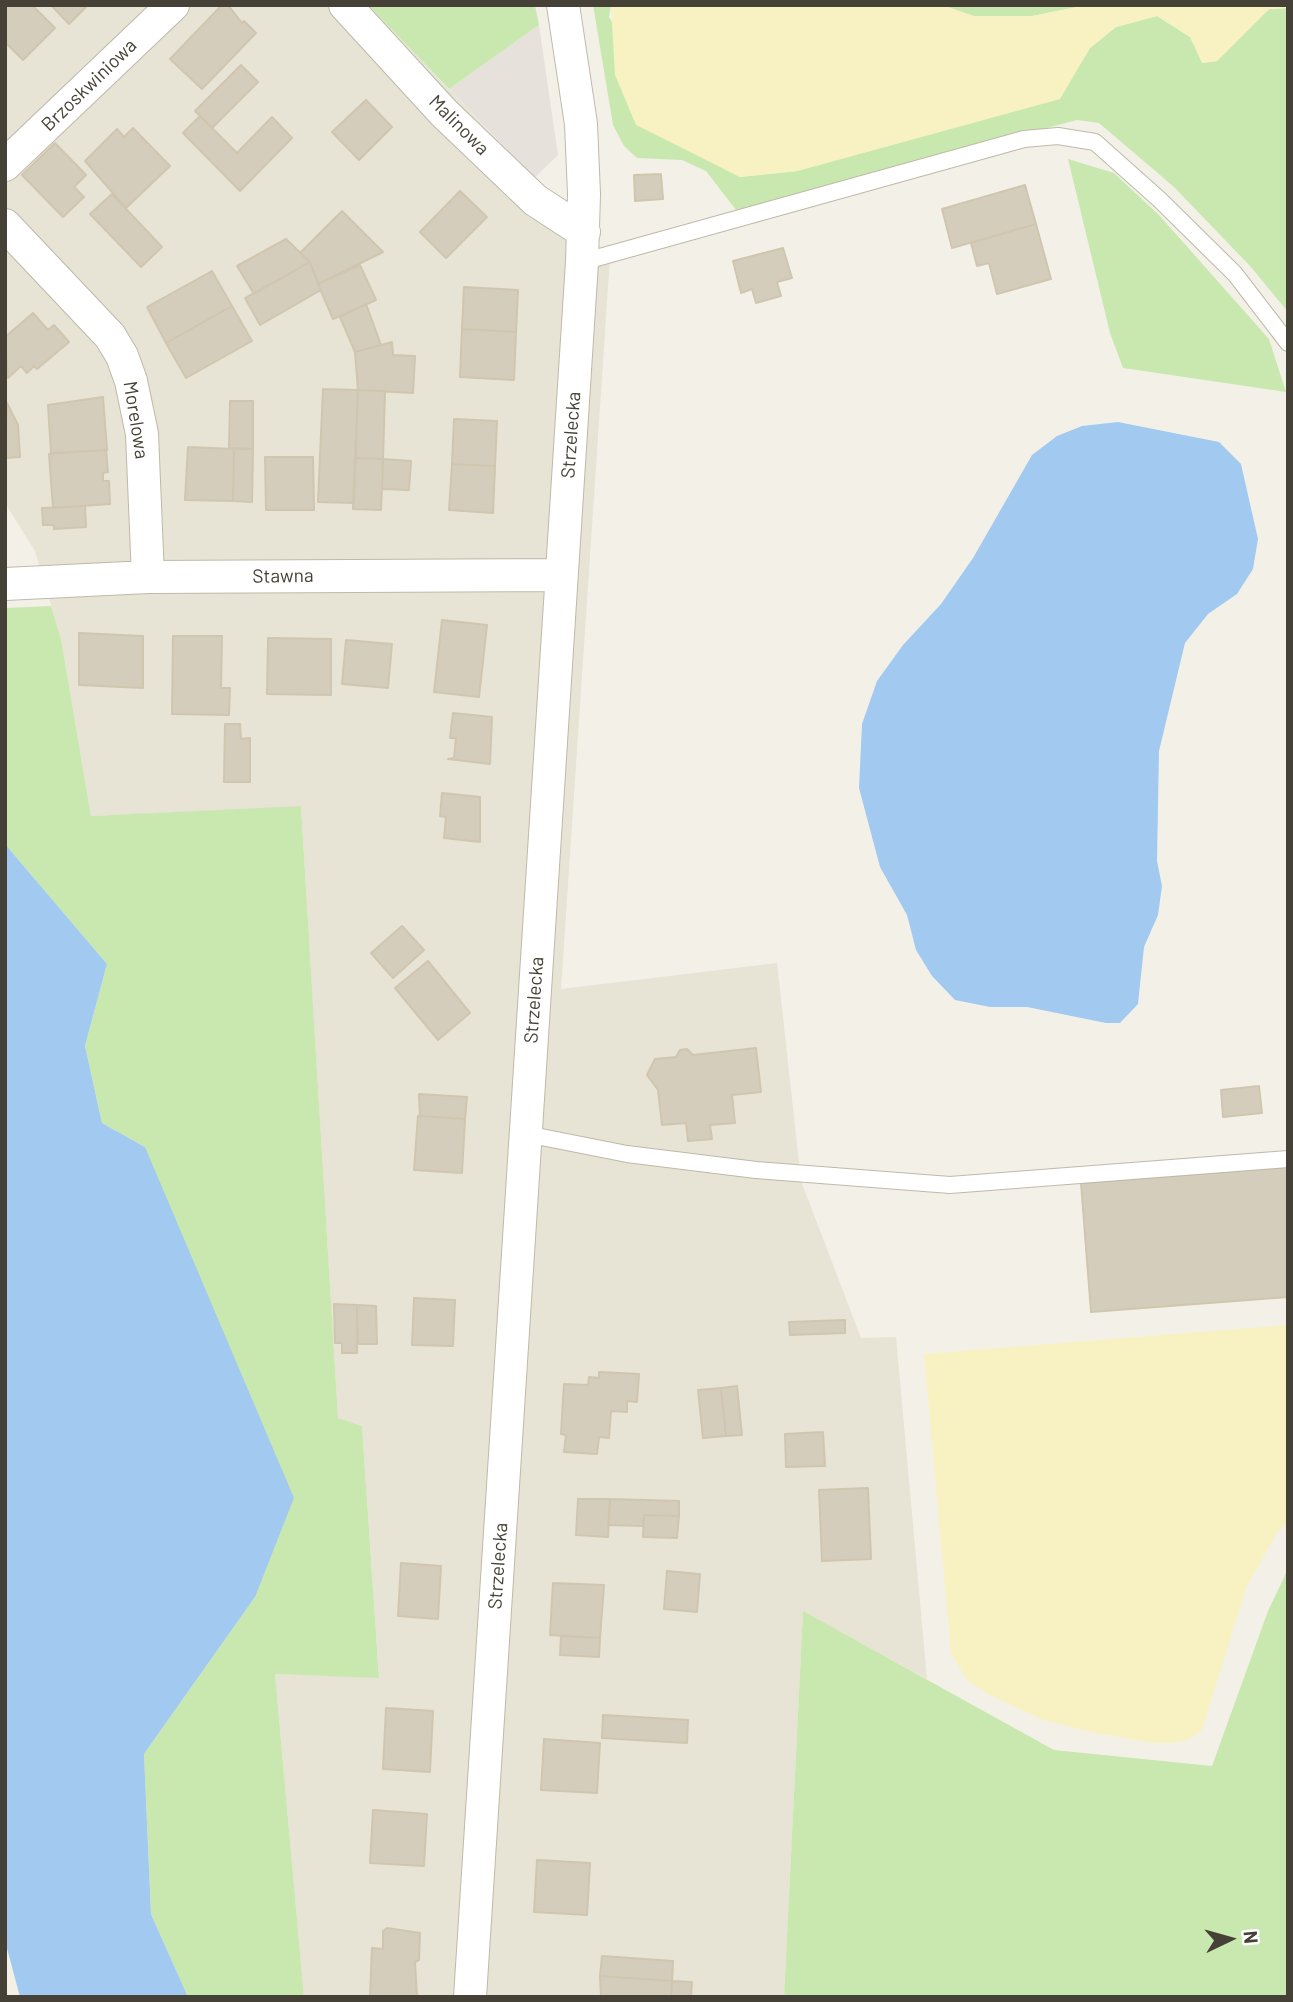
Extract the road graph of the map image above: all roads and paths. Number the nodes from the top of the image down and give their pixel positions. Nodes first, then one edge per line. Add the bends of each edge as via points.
1 (173, 5) edge
2 (345, 5) edge
3 (563, 5) edge
4 (5, 165) edge
5 (5, 225) edge
6 (583, 247) junction
7 (1288, 343) edge
8 (561, 575) junction
9 (148, 577) junction
10 (5, 584) edge
11 (526, 1133) junction
12 (1288, 1159) edge
13 (470, 1997) edge

1 - 4 street, Brzoskwiniowa
2 - 6 street, Malinowa via 444,113
3 - 6 street, Strzelecka via 581,124
5 - 9 street, Morelowa via 110,336 122,356 142,434
6 - 7 lane via 1024,139 1058,136 1094,142 1160,200 1235,274
6 - 8 street, Strzelecka
8 - 9 street, Stawna
8 - 11 street, Strzelecka
9 - 10 street, Stawna
11 - 12 lane via 666,1159 950,1185
11 - 13 street, Strzelecka

